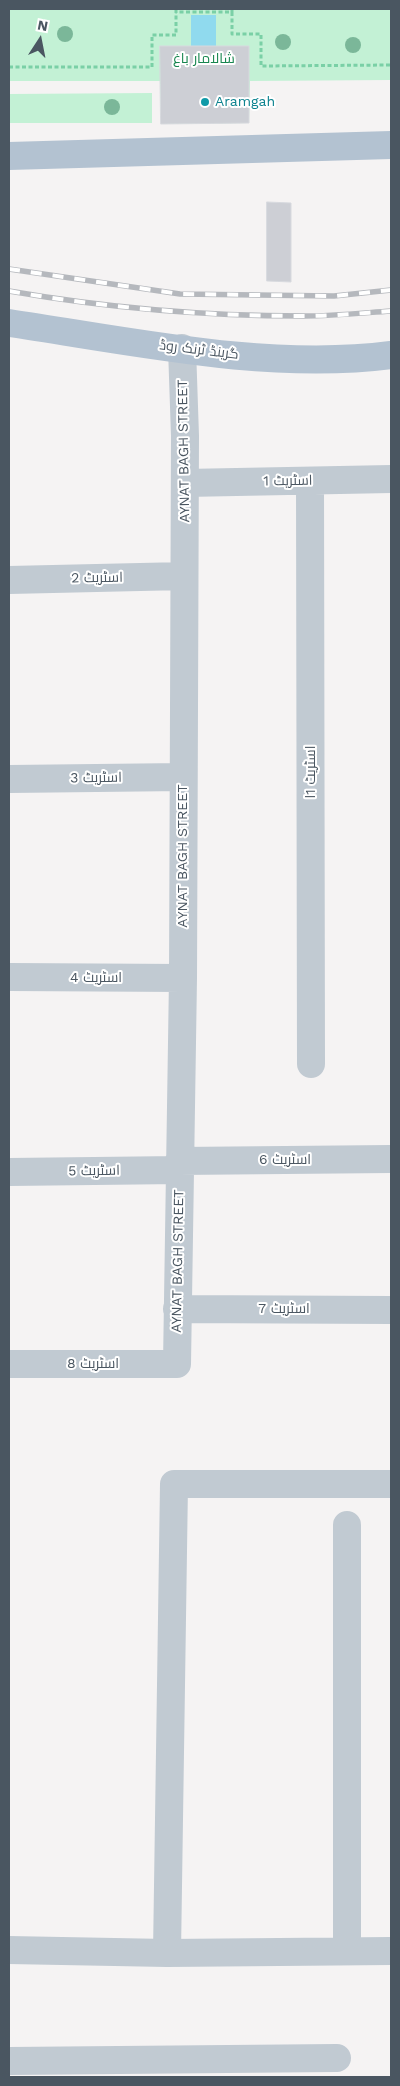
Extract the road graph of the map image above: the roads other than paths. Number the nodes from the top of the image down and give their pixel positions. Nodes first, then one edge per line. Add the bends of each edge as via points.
1 (391, 145) edge
2 (9, 156) edge
3 (9, 323) edge
4 (182, 348) junction
5 (391, 355) edge
6 (391, 479) edge
7 (310, 481) junction
8 (185, 483) junction
9 (184, 576) junction
10 (9, 580) edge
11 (183, 777) junction
12 (9, 779) edge
13 (9, 977) edge
14 (183, 978) junction
15 (312, 1064) dead end
16 (391, 1159) edge
17 (179, 1166) junction
18 (9, 1172) edge
19 (177, 1309) junction
20 (391, 1310) edge
21 (9, 1364) edge
22 (177, 1364) joint
23 (391, 1484) edge
24 (347, 1526) dead end
25 (9, 1950) edge
26 (391, 1951) edge
27 (347, 1952) junction
28 (167, 1953) junction
29 (337, 2058) dead end
30 (9, 2061) edge

1 - 2 main road
3 - 4 main road, گرینڈ ٹرنک روڈ
4 - 5 main road, گرینڈ ٹرنک روڈ via 296,359
4 - 8 street, AYNAT BAGH STREET
6 - 7 street, اسٹریٹ 1
7 - 8 street, اسٹریٹ 1
7 - 15 street, اسٹریٹ 1ا
8 - 9 street, AYNAT BAGH STREET
9 - 10 street, اسٹریٹ 2
9 - 11 street, AYNAT BAGH STREET
11 - 12 street, اسٹریٹ 3
11 - 14 street, AYNAT BAGH STREET
13 - 14 street, اسٹریٹ 4
14 - 17 street, AYNAT BAGH STREET
16 - 17 street, اسٹریٹ 6
17 - 18 street, اسٹریٹ 5
17 - 19 street, AYNAT BAGH STREET
19 - 20 street, اسٹریٹ 7
19 - 22 street, AYNAT BAGH STREET
21 - 22 street, اسٹریٹ 8
23 - 28 street via 174,1484
24 - 27 street
25 - 28 street
26 - 27 street
27 - 28 street
29 - 30 street

